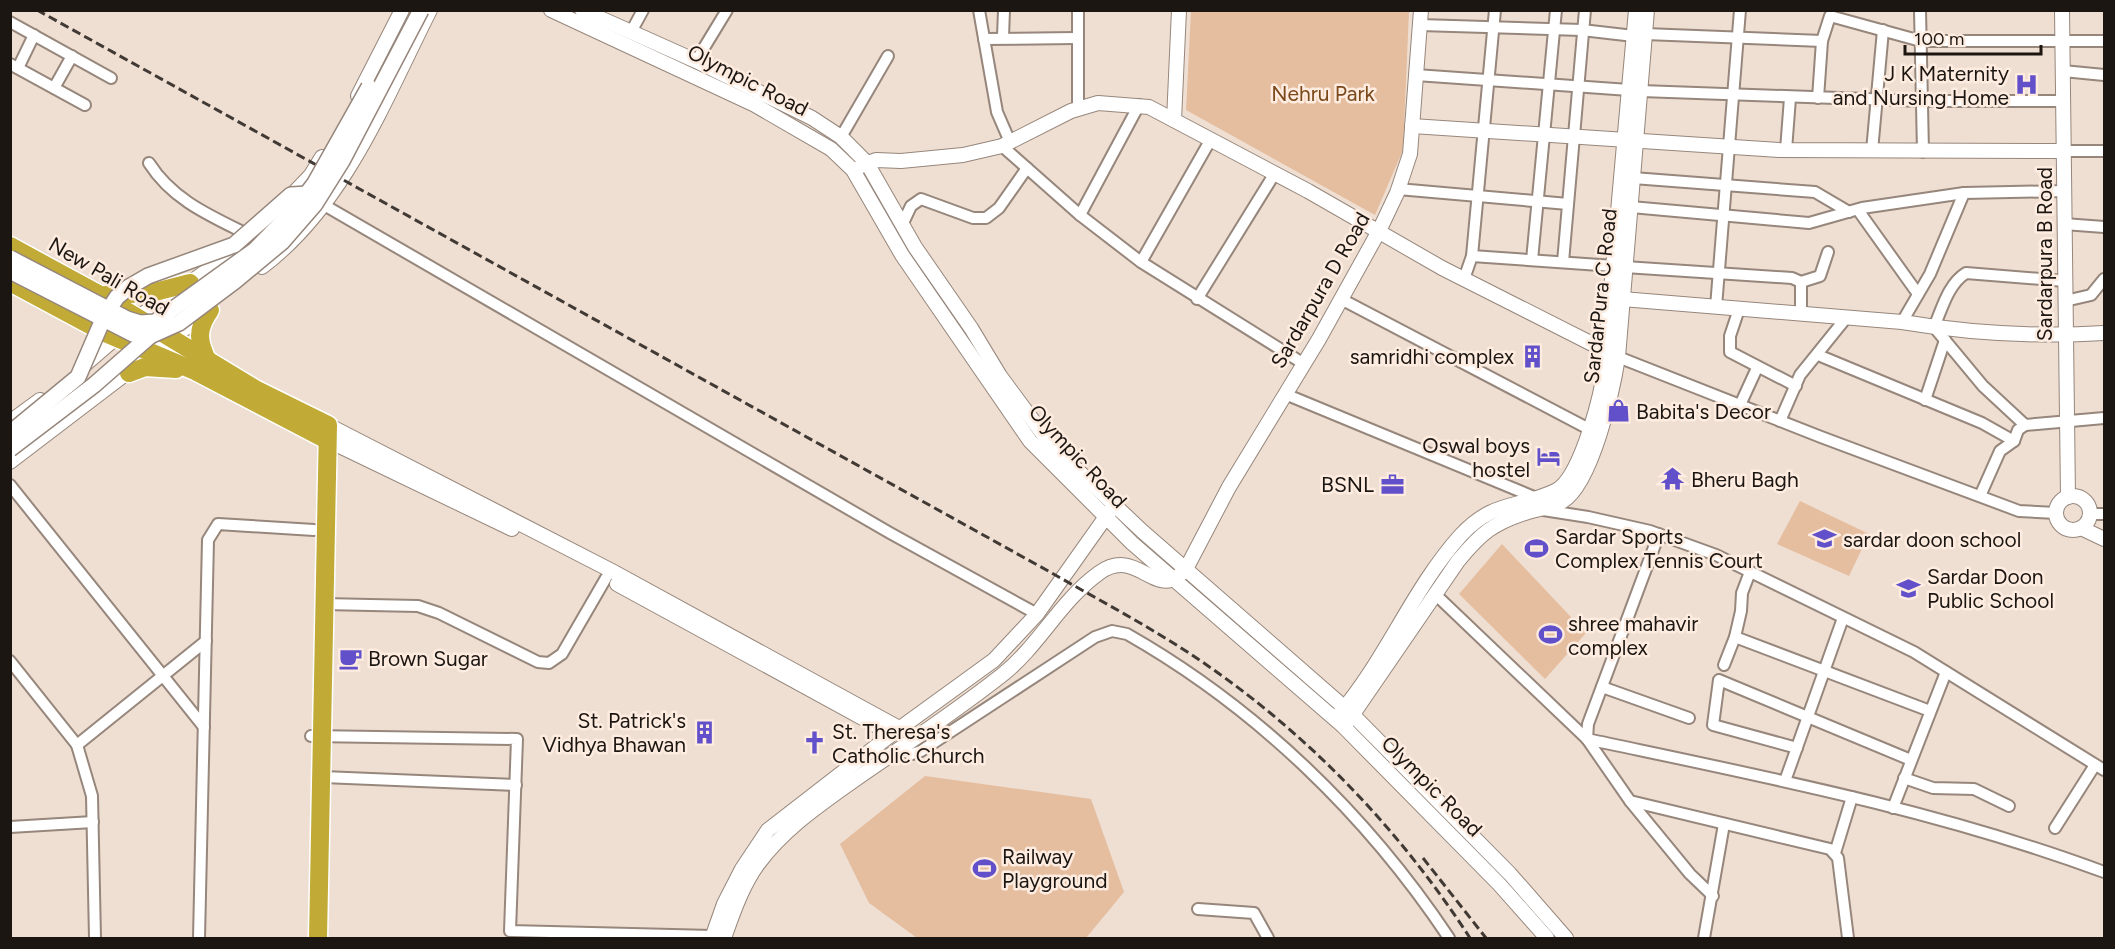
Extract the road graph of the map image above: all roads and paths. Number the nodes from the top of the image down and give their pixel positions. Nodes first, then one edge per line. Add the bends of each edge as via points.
1 (402, 10) edge
2 (411, 10) edge
3 (421, 10) edge
4 (430, 10) edge
5 (551, 10) edge
6 (582, 10) edge
7 (643, 10) edge
8 (727, 10) edge
9 (979, 10) edge
10 (1004, 10) edge
11 (1078, 10) edge
12 (1179, 10) edge
13 (1495, 10) edge
14 (1556, 10) edge
15 (1585, 10) edge
16 (1636, 10) edge
17 (1647, 10) edge
18 (1740, 10) edge
19 (1920, 10) edge
20 (2062, 10) edge
21 (1420, 17) edge
22 (10, 22) edge
23 (1493, 28) junction
24 (1554, 30) junction
25 (1582, 30) junction
26 (1883, 30) junction
27 (631, 32) junction
28 (34, 35) junction
29 (1640, 35) junction
30 (1003, 38) junction
31 (1077, 38) junction
32 (1737, 38) junction
33 (984, 39) junction
34 (1822, 41) junction
35 (2062, 41) junction
36 (2104, 41) edge
37 (1921, 42) junction
38 (72, 56) junction
39 (888, 56) dead end
40 (696, 61) junction
41 (14, 66) edge
42 (2063, 71) junction
43 (1416, 75) junction
44 (2104, 75) edge
45 (111, 78) dead end
46 (1488, 81) junction
47 (1548, 84) junction
48 (1578, 86) junction
49 (54, 88) junction
50 (1635, 90) junction
51 (1732, 96) junction
52 (1790, 98) junction
53 (1818, 98) junction
54 (1876, 100) junction
55 (1922, 101) junction
56 (2063, 102) junction
57 (85, 105) dead end
58 (1139, 105) junction
59 (1078, 109) junction
60 (1174, 120) junction
61 (1412, 126) junction
62 (1482, 131) junction
63 (1543, 135) junction
64 (841, 137) junction
65 (1574, 138) junction
66 (1211, 139) junction
67 (1630, 141) junction
68 (1006, 144) junction
69 (1728, 147) junction
70 (1786, 150) junction
71 (1872, 151) junction
72 (2065, 151) junction
73 (2104, 151) edge
74 (1923, 152) junction
75 (149, 163) dead end
76 (867, 163) junction
77 (1027, 168) junction
78 (853, 170) junction
79 (1275, 173) junction
80 (1633, 178) junction
81 (1725, 186) junction
82 (1398, 189) junction
83 (2064, 190) junction
84 (1964, 193) junction
85 (308, 194) junction
86 (1477, 196) junction
87 (1537, 201) junction
88 (1568, 204) junction
89 (324, 206) junction
90 (1631, 207) junction
91 (1853, 211) junction
92 (1723, 213) junction
93 (1080, 215) junction
94 (903, 223) junction
95 (2064, 224) junction
96 (2104, 227) edge
97 (1379, 231) junction
98 (254, 237) junction
99 (10, 246) edge
100 (1828, 252) dead end
101 (282, 253) junction
102 (1472, 256) junction
103 (10, 258) edge
104 (1532, 260) junction
105 (1141, 262) junction
106 (1563, 262) junction
107 (1619, 266) junction
108 (10, 271) edge
109 (1719, 272) junction
110 (1464, 279) junction
111 (2104, 279) edge
112 (2065, 281) junction
113 (10, 282) edge
114 (1801, 282) junction
115 (190, 283) junction
116 (1918, 294) junction
117 (100, 295) junction
118 (1197, 299) junction
119 (1341, 299) junction
120 (1622, 299) junction
121 (2065, 301) junction
122 (1716, 307) junction
123 (1739, 309) junction
124 (210, 310) junction
125 (1801, 314) junction
126 (74, 317) junction
127 (138, 318) junction
128 (1846, 318) junction
129 (1902, 322) junction
130 (1934, 327) junction
131 (2104, 333) edge
132 (2065, 335) junction
133 (116, 338) junction
134 (1945, 340) junction
135 (152, 345) junction
136 (177, 349) junction
137 (1818, 354) junction
138 (1612, 355) junction
139 (93, 358) junction
140 (1304, 364) junction
141 (203, 368) junction
142 (1757, 368) junction
143 (129, 373) junction
144 (1796, 386) junction
145 (1285, 394) junction
146 (1925, 400) junction
147 (1740, 405) junction
148 (2104, 418) edge
149 (2067, 420) junction
150 (1780, 421) junction
151 (10, 422) edge
152 (2025, 425) junction
153 (1589, 429) junction
154 (321, 430) junction
155 (10, 433) edge
156 (2014, 441) junction
157 (10, 449) edge
158 (1047, 450) junction
159 (10, 462) edge
160 (10, 485) edge
161 (1980, 496) junction
162 (2068, 497) junction
163 (1536, 503) junction
164 (1115, 506) junction
165 (2056, 513) junction
166 (2090, 514) junction
167 (2104, 514) edge
168 (1105, 517) junction
169 (2081, 528) junction
170 (314, 530) junction
171 (1659, 534) junction
172 (2104, 539) edge
173 (1187, 567) junction
174 (1750, 572) junction
175 (606, 578) junction
176 (1178, 579) junction
177 (1435, 594) junction
178 (323, 604) junction
179 (1037, 614) junction
180 (1843, 618) junction
181 (1735, 637) junction
182 (206, 641) junction
183 (10, 661) edge
184 (1724, 665) dead end
185 (1824, 671) junction
186 (1946, 672) junction
187 (162, 676) junction
188 (1602, 687) junction
189 (1349, 711) junction
190 (1930, 711) junction
191 (1689, 718) dead end
192 (1807, 718) junction
193 (1339, 722) junction
194 (204, 728) junction
195 (896, 731) junction
196 (316, 736) junction
197 (1587, 739) junction
198 (77, 745) junction
199 (878, 745) junction
200 (1797, 748) junction
201 (892, 754) junction
202 (1911, 759) junction
203 (2100, 767) edge
204 (323, 777) junction
205 (1904, 778) junction
206 (1785, 781) junction
207 (516, 785) junction
208 (1852, 797) junction
209 (1630, 801) junction
210 (2009, 806) dead end
211 (1893, 808) junction
212 (93, 822) junction
213 (1724, 824) junction
214 (10, 827) edge
215 (2055, 828) dead end
216 (1835, 853) junction
217 (2104, 872) edge
218 (1713, 896) junction
219 (1198, 909) dead end
220 (716, 938) edge
221 (95, 939) edge
222 (199, 939) edge
223 (306, 939) edge
224 (318, 939) edge
225 (1268, 939) edge
226 (1449, 939) edge
227 (1547, 939) edge
228 (1566, 939) edge
229 (1704, 939) edge
230 (1848, 939) edge

1 - 98 street via 321,160
2 - 85 main road, bridge
3 - 135 main road, bridge via 342,161 315,204 282,242
4 - 89 street via 364,140
5 - 78 street, Olympic Road via 755,105 820,141
6 - 27 street, Olympic Road
7 - 27 street
8 - 40 street
9 - 33 street
10 - 30 street
11 - 31 street
12 - 60 street
13 - 23 street
14 - 24 street
15 - 25 street
16 - 29 street, SardarPura C Road
17 - 29 street, SardarPura C Road
18 - 32 street
19 - 37 street
20 - 35 street, Sardarpura B Road
21 - 23 street
21 - 43 street, Sardarpura D Road
22 - 28 street
23 - 24 street
23 - 46 street
24 - 25 street
24 - 47 street
25 - 29 street
25 - 48 street
26 - 34 street via 1832,15
26 - 37 street
26 - 54 street
27 - 40 street, Olympic Road
28 - 38 street
28 - 41 street
29 - 32 street
29 - 50 street, SardarPura C Road
30 - 31 street
30 - 33 street
31 - 59 street
32 - 34 street
32 - 51 street
33 - 68 street
34 - 53 street
35 - 36 street
35 - 37 street
35 - 42 street, Sardarpura B Road
37 - 55 street
38 - 45 street
38 - 49 street
39 - 64 street
40 - 64 street, Olympic Road via 812,118
41 - 49 street
42 - 44 street
42 - 56 street, Sardarpura B Road
43 - 46 street
43 - 61 street, Sardarpura D Road
46 - 47 street
46 - 62 street
47 - 48 street
47 - 63 street
48 - 50 street
48 - 65 street
49 - 57 street
50 - 51 street
50 - 67 street, SardarPura C Road
51 - 52 street
51 - 69 street
52 - 53 street
52 - 70 street
53 - 54 street
54 - 55 street
54 - 71 street
55 - 56 street
55 - 74 street
56 - 72 street, Sardarpura B Road
58 - 59 street via 1098,104
58 - 60 street via 1149,106
58 - 93 street
59 - 68 street
60 - 66 street
61 - 62 street
61 - 82 street, Sardarpura D Road via 1410,154
62 - 63 street
62 - 86 street
63 - 65 street
63 - 87 street
64 - 76 street, Olympic Road
65 - 67 street
65 - 88 street
66 - 79 street
66 - 105 street
67 - 69 street
67 - 80 street, SardarPura C Road
67 - 107 street, SardarPura C Road
68 - 76 street via 963,155
68 - 77 street
69 - 70 street
69 - 81 street
70 - 71 street
71 - 74 street
72 - 73 street
72 - 74 street
72 - 83 street, Sardarpura B Road
75 - 98 street via 159,178 187,203
76 - 78 street
76 - 94 street, Olympic Road
77 - 93 street
77 - 94 street via 999,208 986,218 973,218 921,199 911,206
78 - 158 street, Olympic Road via 902,255 1017,422
79 - 97 street
79 - 118 street
80 - 81 street
80 - 90 street, SardarPura C Road
81 - 91 street via 1815,192
81 - 92 street
82 - 86 street
82 - 97 street, Sardarpura D Road
83 - 84 street
83 - 95 street, Sardarpura B Road
84 - 91 street
84 - 116 street
85 - 103 main road, bridge via 255,250 167,316 147,324 127,319
85 - 155 main road, bridge via 291,195 234,244 129,287 104,317 78,377
86 - 87 street
86 - 102 street
87 - 88 street
87 - 104 street
88 - 106 street
89 - 101 street
89 - 179 street
90 - 92 street
90 - 107 street, SardarPura C Road
91 - 92 street via 1809,223
91 - 116 street
92 - 109 street
93 - 105 street
94 - 158 street, Olympic Road
95 - 96 street
95 - 112 street, Sardarpura B Road
97 - 110 street
97 - 119 street, Sardarpura D Road
98 - 101 street
98 - 115 street
99 - 117 highway, New Pali Road
100 - 114 street via 1820,276
101 - 124 street
102 - 104 street
102 - 110 street
104 - 106 street
105 - 118 street
106 - 107 street
107 - 109 street
107 - 120 street, SardarPura C Road
107 - 138 street, SardarPura C Road
108 - 135 main road, bridge
109 - 114 street
109 - 122 street
110 - 138 street
111 - 121 street via 2091,296
112 - 121 street, Sardarpura B Road
112 - 130 street via 1966,273 1956,280
113 - 126 highway
114 - 125 street
115 - 117 highway via 129,296
115 - 124 street
115 - 127 street
116 - 129 street
117 - 127 highway, New Pali Road
118 - 140 street
119 - 140 street, Sardarpura D Road
119 - 153 street
120 - 122 street
120 - 138 street, SardarPura C Road
121 - 132 street, Sardarpura B Road
122 - 123 street
123 - 125 street
123 - 142 street via 1730,336 1730,352
124 - 136 street
124 - 141 highway via 200,325 198,342
125 - 128 street
126 - 133 highway
126 - 139 highway via 91,341
127 - 133 street
127 - 136 highway, New Pali Road
128 - 129 street
128 - 137 street
129 - 130 street
130 - 132 street
130 - 134 street
131 - 132 street
132 - 149 street, Sardarpura B Road
133 - 135 highway
133 - 139 street
134 - 146 street
134 - 152 street via 1983,386
135 - 136 highway
135 - 143 street
135 - 157 main road, bridge
136 - 141 highway
137 - 144 street via 1803,370
137 - 146 street
138 - 147 street
138 - 153 street, SardarPura C Road
138 - 163 street, SardarPura C Road via 1607,410 1583,476 1563,501
139 - 143 street
139 - 151 street
140 - 145 street, Sardarpura D Road
141 - 143 highway via 145,367
141 - 154 highway
142 - 144 street
142 - 147 street
143 - 159 street
144 - 150 street
145 - 163 street
145 - 173 street, Sardarpura D Road
146 - 156 street
147 - 150 street
148 - 149 street
149 - 152 street
149 - 162 street, Sardarpura B Road
150 - 161 street
152 - 156 street
153 - 163 street, SardarPura C Road via 1565,482
154 - 170 highway
154 - 175 street
154 - 178 highway
154 - 195 street via 730,633
156 - 161 street via 2000,451
158 - 164 street, Olympic Road
158 - 168 street, Olympic Road
160 - 187 street
161 - 165 street via 2019,511
162 - 165 street via 2059,503
162 - 166 street via 2083,500
163 - 171 street
163 - 177 street, SardarPura C Road via 1491,526 1458,561
163 - 189 street, SardarPura C Road via 1501,506 1483,514 1461,536
164 - 168 street
164 - 173 street, Olympic Road
165 - 169 street via 2065,528
166 - 167 street
166 - 169 street
168 - 176 street, Olympic Road
168 - 179 street
169 - 172 street
170 - 182 street via 226,524 214,527 208,540
170 - 196 highway
171 - 174 street
171 - 188 street
173 - 176 street, Sardarpura D Road
173 - 189 street, Olympic Road via 1269,644
174 - 180 street
174 - 181 street via 1742,593
175 - 178 street via 562,654 549,663 538,662 418,606
175 - 195 street
176 - 193 street, Olympic Road via 1259,655
176 - 201 street via 1164,582 1123,565 1098,573 1003,674
177 - 189 street, SardarPura C Road
177 - 197 street
178 - 196 highway
179 - 195 street via 994,660
180 - 185 street
180 - 186 street
181 - 184 street
181 - 185 street
182 - 187 street
182 - 194 street
183 - 198 street
185 - 190 street
185 - 192 street
186 - 190 street
186 - 203 street
187 - 194 street
187 - 198 street
188 - 191 street
188 - 197 street via 1588,724
189 - 193 street, SardarPura C Road
189 - 228 street, Olympic Road via 1510,873
190 - 202 street
192 - 200 street
192 - 200 street via 1719,680 1713,725
192 - 202 street
193 - 227 street, Olympic Road via 1499,884
194 - 222 street
195 - 199 street
196 - 204 highway
196 - 207 street via 517,739
196 - 223 highway
197 - 206 street
197 - 209 street
198 - 212 street via 92,796
199 - 201 street
199 - 220 street via 768,830 724,904
200 - 206 street
201 - 220 street via 812,810 777,840 749,879
201 - 226 street via 921,751 1095,637 1112,632 1127,634 1232,704 1329,789 1393,859
202 - 205 street
203 - 215 street
204 - 207 street
204 - 224 highway
205 - 210 street via 1933,788 1974,789
205 - 211 street
206 - 208 street
207 - 220 street via 510,931
208 - 211 street
208 - 216 street
209 - 213 street
209 - 218 street
211 - 217 street via 2027,843
212 - 214 street
212 - 221 street
213 - 216 street via 1822,846
213 - 218 street
216 - 230 street
218 - 229 street
219 - 225 street via 1254,913

